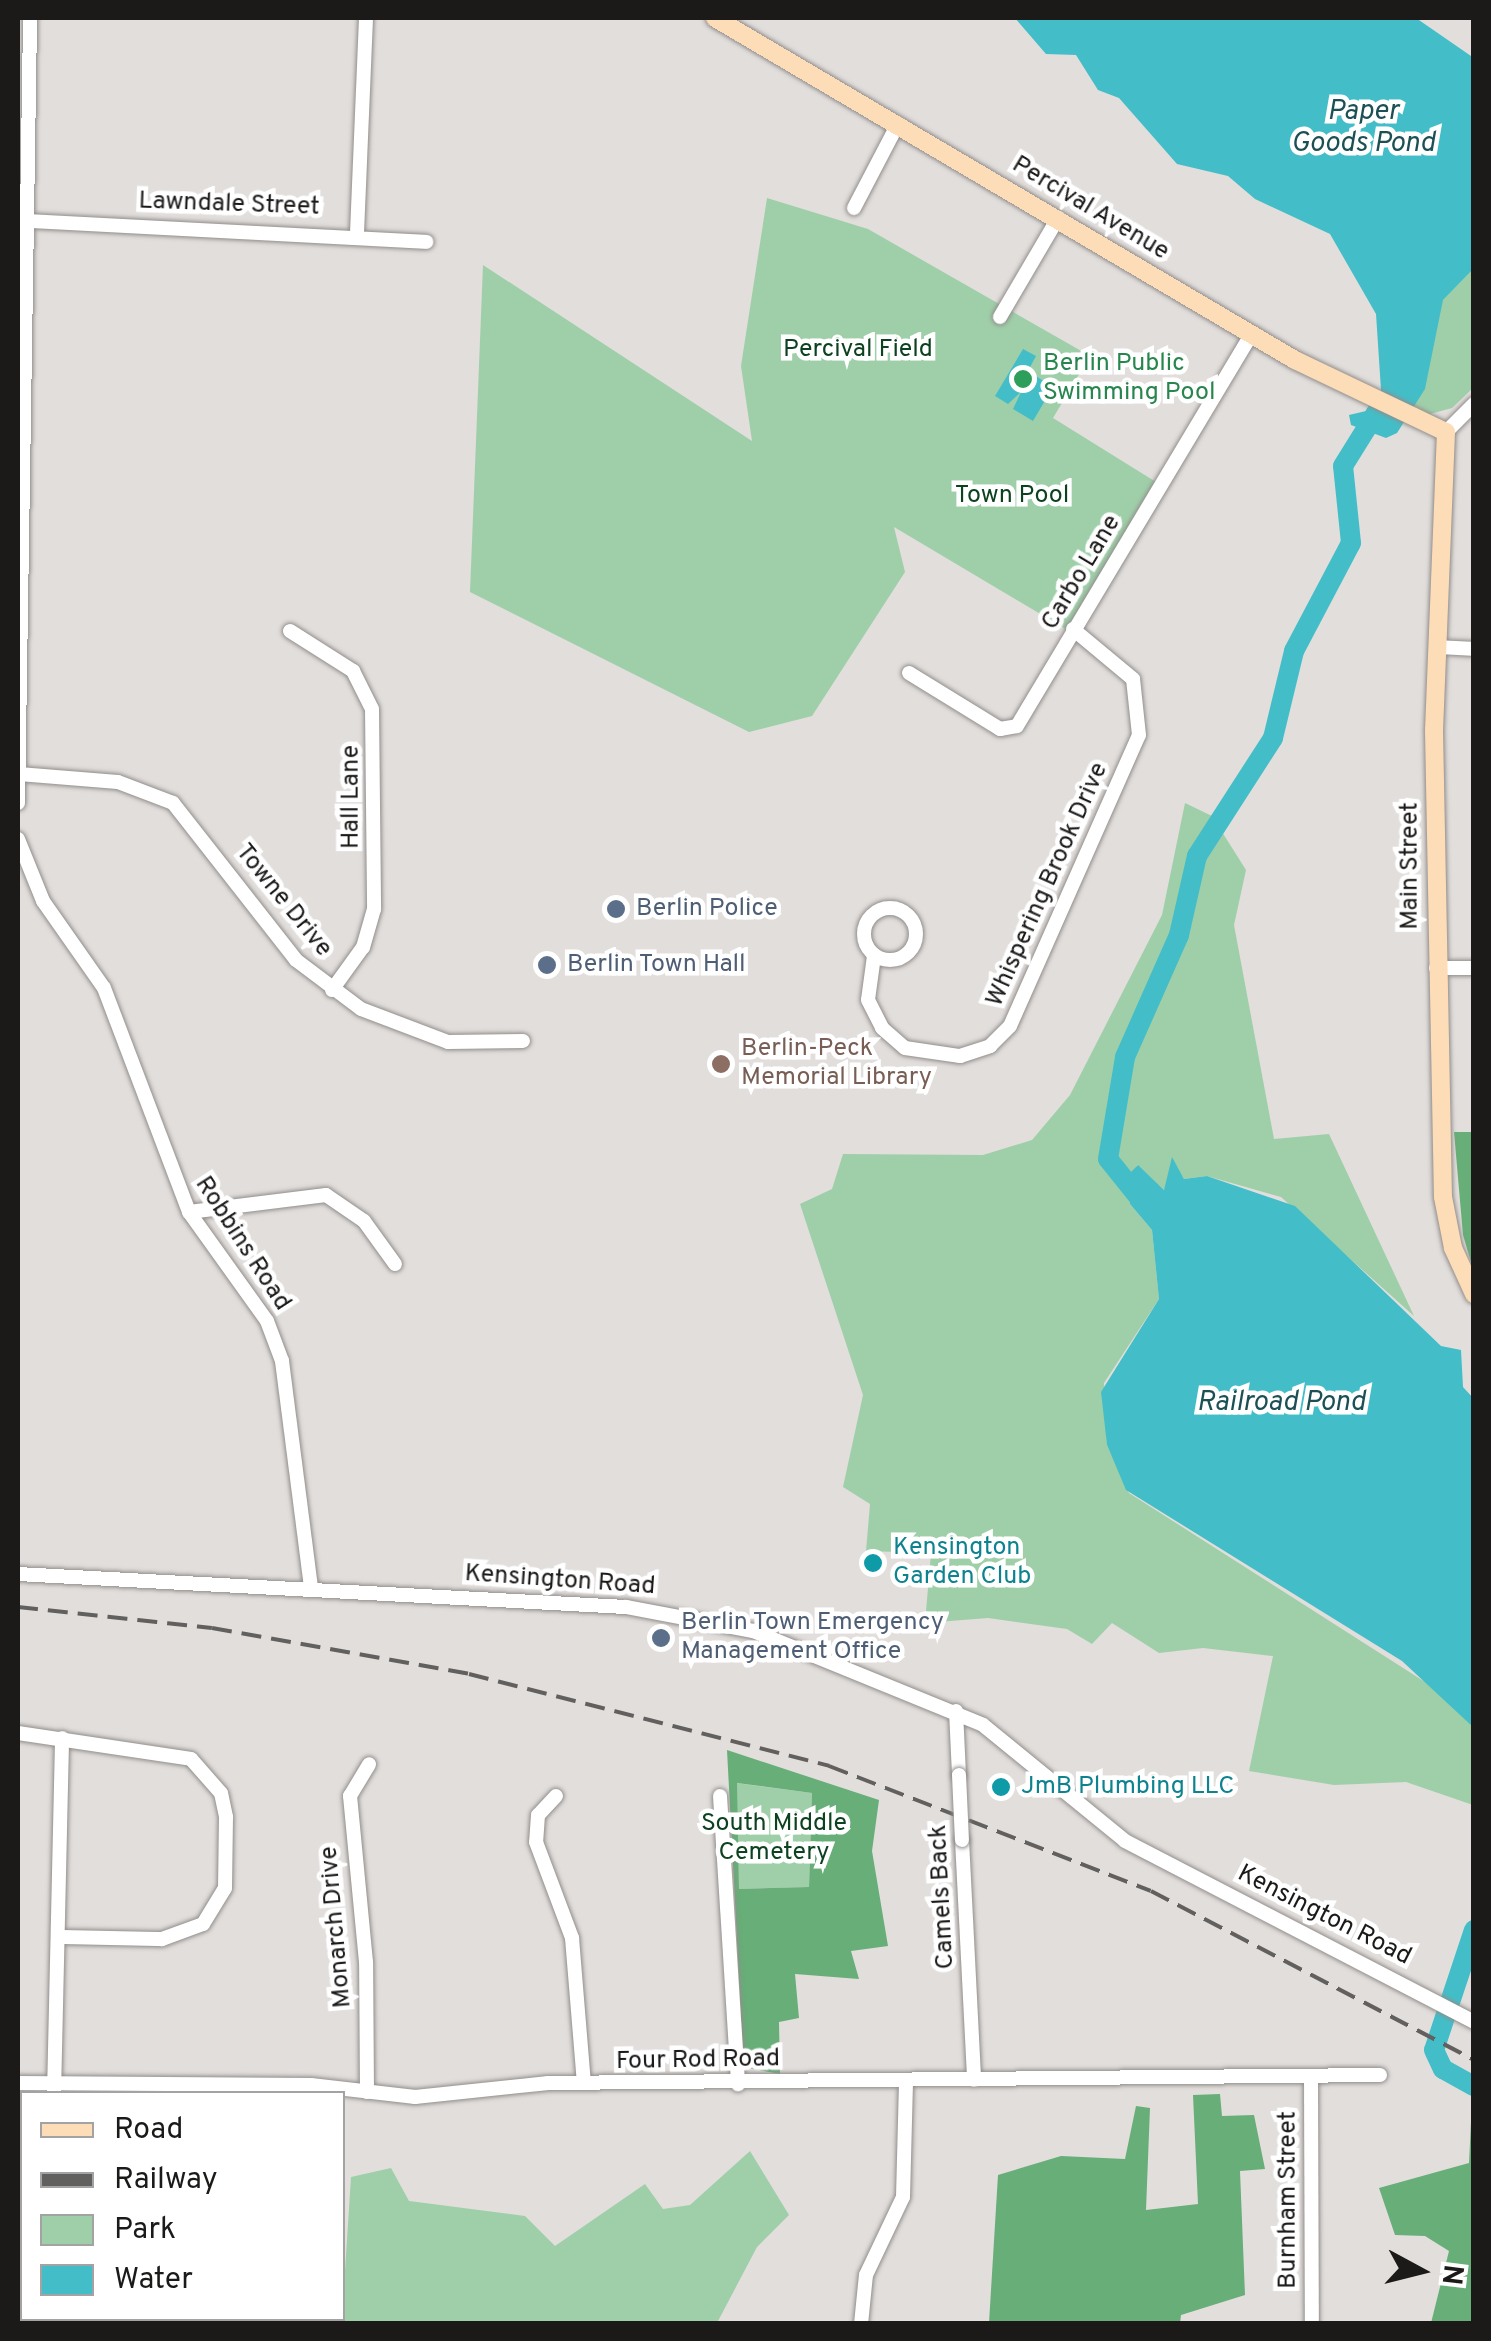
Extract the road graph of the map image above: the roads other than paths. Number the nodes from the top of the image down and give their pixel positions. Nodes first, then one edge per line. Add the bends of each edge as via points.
1 (30, 18) edge
2 (366, 18) edge
3 (715, 18) edge
4 (898, 124) junction
5 (854, 208) dead end
6 (1058, 218) junction
7 (29, 220) junction
8 (357, 233) junction
9 (426, 242) dead end
10 (1000, 316) dead end
11 (1251, 334) junction
12 (1474, 404) edge
13 (1446, 432) junction
14 (1073, 629) junction
15 (290, 631) dead end
16 (19, 645) edge
17 (1436, 646) junction
18 (1474, 650) edge
19 (908, 673) dead end
20 (18, 774) edge
21 (18, 803) edge
22 (18, 839) edge
23 (874, 956) dead end
24 (1436, 968) junction
25 (1474, 968) edge
26 (332, 990) junction
27 (523, 1041) dead end
28 (188, 1212) junction
29 (395, 1264) dead end
30 (1474, 1294) edge
31 (18, 1574) edge
32 (311, 1587) junction
33 (956, 1711) junction
34 (18, 1733) edge
35 (62, 1738) junction
36 (369, 1764) dead end
37 (556, 1796) dead end
38 (720, 1796) dead end
39 (58, 1937) junction
40 (1474, 2022) edge
41 (1380, 2075) dead end
42 (1312, 2076) junction
43 (974, 2080) junction
44 (18, 2082) edge
45 (906, 2082) junction
46 (584, 2083) junction
47 (738, 2084) junction
48 (54, 2087) edge
49 (304, 2091) edge
50 (345, 2092) edge
51 (367, 2092) junction
52 (861, 2324) edge
53 (1312, 2324) edge

1 - 7 street
2 - 8 street
3 - 4 main road, Percival Avenue
4 - 5 street
4 - 6 main road, Percival Avenue
6 - 10 street
6 - 11 main road, Percival Avenue
7 - 8 street, Lawndale Street
7 - 16 street
8 - 9 street, Lawndale Street
11 - 13 main road, Percival Avenue
11 - 14 street, Carbo Lane
12 - 13 street
13 - 17 main road, Main Street
14 - 19 street, Carbo Lane via 1012,731
14 - 23 street, Whispering Brook Drive via 1133,679 1139,735 1010,1026 960,1056 905,1048 882,1028 868,1000
15 - 26 street, Hall Lane via 353,671 372,709 374,910 364,947
16 - 20 street
17 - 18 street
17 - 24 main road, Main Street
20 - 21 street
20 - 26 street, Towne Drive via 118,782 173,803 275,936
22 - 28 street, Robbins Road via 43,901 104,988
24 - 25 street
24 - 30 main road, Main Street via 1444,1197 1452,1248
26 - 27 street, Towne Drive via 419,1035 473,1046
28 - 29 street via 326,1195 364,1221
28 - 32 street, Robbins Road via 267,1321 282,1361
31 - 32 street, Kensington Road
32 - 33 street, Kensington Road via 684,1614 812,1652
33 - 40 street, Kensington Road via 1013,1745 1125,1840
33 - 43 street, Camels Back, bridge
34 - 35 street
35 - 39 street
35 - 39 street via 191,1759 221,1793 226,1869 217,1908 184,1936
36 - 51 street, Monarch Drive via 350,1796 366,1962
37 - 46 street via 538,1815 536,1842 572,1938
38 - 47 street
39 - 48 street
41 - 42 street, Four Rod Road
42 - 43 street, Four Rod Road
42 - 53 street, Burnham Street
43 - 45 street, Four Rod Road
44 - 48 street, Four Rod Road
45 - 47 street, Four Rod Road
45 - 52 street via 903,2197 866,2276
46 - 47 street, Four Rod Road
46 - 51 street, Four Rod Road via 454,2096
48 - 49 street, Four Rod Road
50 - 51 street, Four Rod Road

